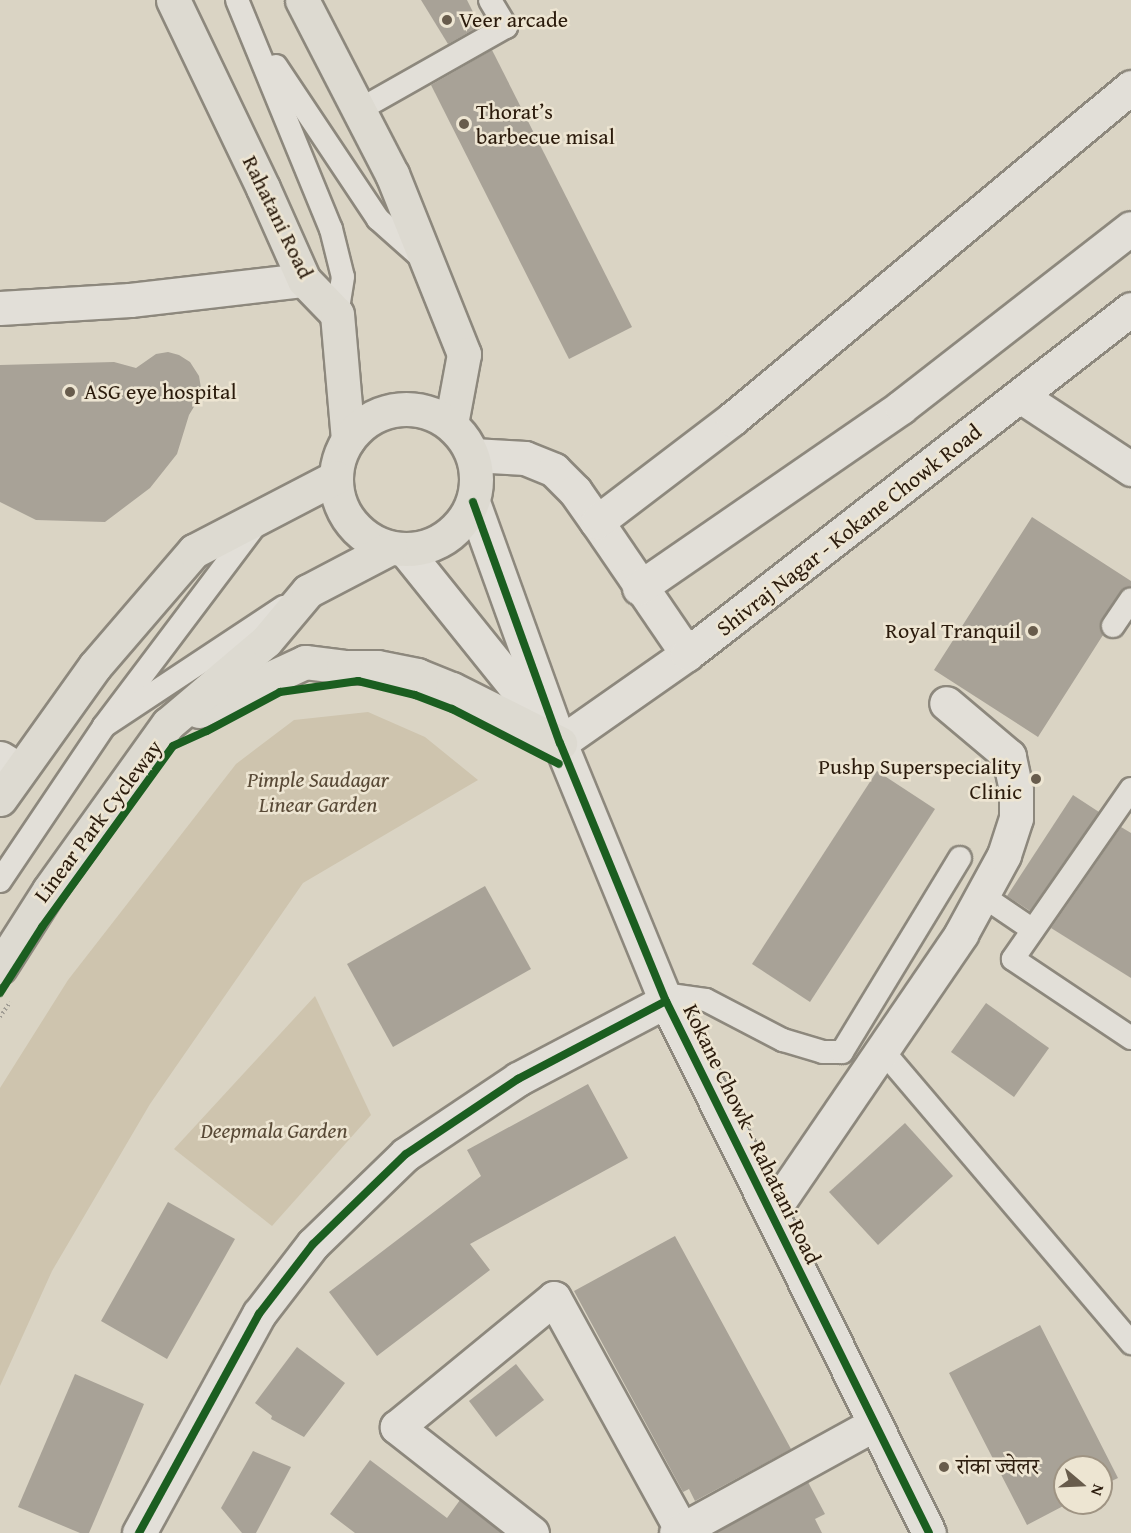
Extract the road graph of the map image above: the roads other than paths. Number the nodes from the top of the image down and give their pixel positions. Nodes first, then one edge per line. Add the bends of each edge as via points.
1 (173, 0) edge
2 (237, 0) edge
3 (302, 0) edge
4 (490, 0) edge
5 (250, 27) junction
6 (1131, 87) edge
7 (359, 110) junction
8 (1131, 228) edge
9 (425, 261) junction
10 (304, 280) junction
11 (0, 308) edge
12 (1131, 309) edge
13 (337, 314) junction
14 (1022, 397) junction
15 (451, 424) junction
16 (348, 440) junction
17 (473, 454) junction
18 (1131, 469) edge
19 (336, 477) junction
20 (473, 502) junction
21 (264, 514) junction
22 (597, 522) junction
23 (397, 549) junction
24 (639, 588) junction
25 (308, 591) junction
26 (1131, 599) edge
27 (1113, 626) dead end
28 (687, 654) junction
29 (946, 703) dead end
30 (168, 724) junction
31 (104, 726) junction
32 (560, 743) junction
33 (10, 764) edge
34 (1131, 789) edge
35 (0, 799) edge
36 (960, 858) dead end
37 (0, 881) edge
38 (983, 896) junction
39 (1034, 930) junction
40 (0, 967) edge
41 (664, 998) junction
42 (1131, 1038) edge
43 (882, 1050) junction
44 (771, 1213) junction
45 (1131, 1344) edge
46 (874, 1424) junction
47 (680, 1532) edge
48 (139, 1533) edge
49 (532, 1533) edge
50 (929, 1533) edge

1 - 10 main road, Rahatani Road
2 - 5 lane
3 - 7 main road
4 - 7 lane via 506,27
5 - 9 lane via 378,219
5 - 13 lane via 331,229 343,277
6 - 22 street via 732,419
7 - 9 main road via 392,174
8 - 24 street via 901,407
9 - 15 main road via 464,354
10 - 11 street via 130,300
10 - 13 main road, Rahatani Road
12 - 14 street, Shivraj Nagar - Kokane Chowk Road
13 - 16 main road
14 - 18 street
14 - 28 street, Shivraj Nagar - Kokane Chowk Road
15 - 16 main road via 428,411 390,410 366,421
15 - 17 main road
16 - 19 main road
17 - 20 main road via 477,473
17 - 22 street via 525,458 554,470
19 - 21 main road
19 - 23 main road via 341,504 355,527 377,543
20 - 23 main road via 462,522 447,537 434,544
20 - 32 street
21 - 31 lane
21 - 33 main road via 194,551
22 - 24 street
23 - 25 main road
23 - 32 street
24 - 28 street
25 - 30 main road via 267,641
25 - 31 lane
26 - 27 lane
28 - 32 street, Shivraj Nagar - Kokane Chowk Road
29 - 38 street via 1009,756 1016,790 1016,818 1004,855
30 - 32 main road via 305,662 377,667 417,675
30 - 40 main road via 49,890
31 - 37 lane
32 - 41 street, Kokane Chowk - Rahatani Road
33 - 35 main road
34 - 39 lane
36 - 41 lane via 842,1052 823,1052 783,1040 706,1000
38 - 39 lane
38 - 43 street
39 - 42 lane via 1013,959
41 - 44 street, Kokane Chowk - Rahatani Road
41 - 48 street via 518,1078 405,1154 313,1244 260,1314
43 - 44 street
43 - 45 lane
44 - 46 street, Kokane Chowk - Rahatani Road
46 - 47 street
46 - 50 street, Kokane Chowk - Rahatani Road
47 - 49 street via 554,1298 398,1427

